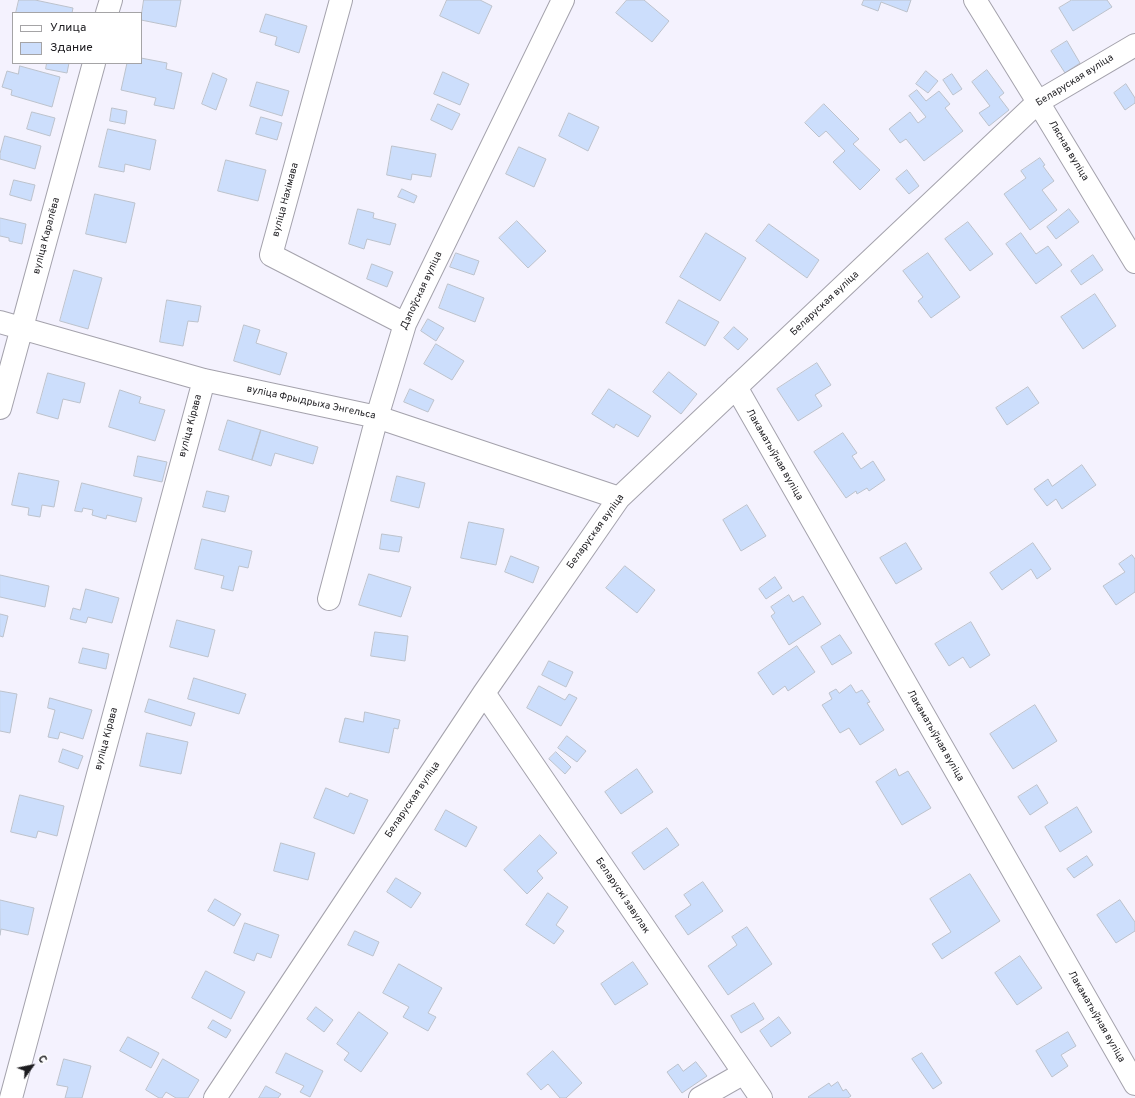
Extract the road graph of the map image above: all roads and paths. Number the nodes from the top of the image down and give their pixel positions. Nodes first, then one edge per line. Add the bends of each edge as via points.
1 (111, 0) edge
2 (341, 0) edge
3 (563, 0) edge
4 (975, 0) edge
5 (107, 12) edge
6 (1135, 45) edge
7 (94, 64) edge
8 (1038, 102) junction
9 (1135, 262) edge
10 (0, 322) edge
11 (405, 324) junction
12 (21, 328) junction
13 (204, 380) junction
14 (736, 387) junction
15 (0, 408) edge
16 (377, 417) junction
17 (619, 498) junction
18 (329, 599) dead end
19 (484, 693) junction
20 (744, 1073) junction
21 (1135, 1084) edge
22 (11, 1098) edge
23 (215, 1098) edge
24 (700, 1098) edge
25 (761, 1098) edge

1 - 5 street
2 - 11 street, вуліца Нахімава via 271,255
3 - 11 street, Дэпоўская вуліца
4 - 8 street, Лясная вуліца
6 - 8 street, Беларуская вуліца
7 - 12 street, вуліца Каралёва
8 - 9 street, Лясная вуліца
8 - 14 street, Беларуская вуліца
10 - 12 street, вуліца Фрыдрыха Энгельса
11 - 16 street, Дэпоўская вуліца
12 - 13 street, вуліца Фрыдрыха Энгельса
12 - 15 street, вуліца Каралёва
13 - 16 street, вуліца Фрыдрыха Энгельса
13 - 22 street, вуліца Кірава
14 - 17 street, Беларуская вуліца
14 - 21 street, Лакаматыўная вуліца
16 - 17 street, вуліца Фрыдрыха Энгельса
16 - 18 street, Дэпоўская вуліца
17 - 19 street, Беларуская вуліца
19 - 20 street, Беларускі завулак
19 - 23 street, Беларуская вуліца
20 - 24 street
20 - 25 street, Беларускі завулак

